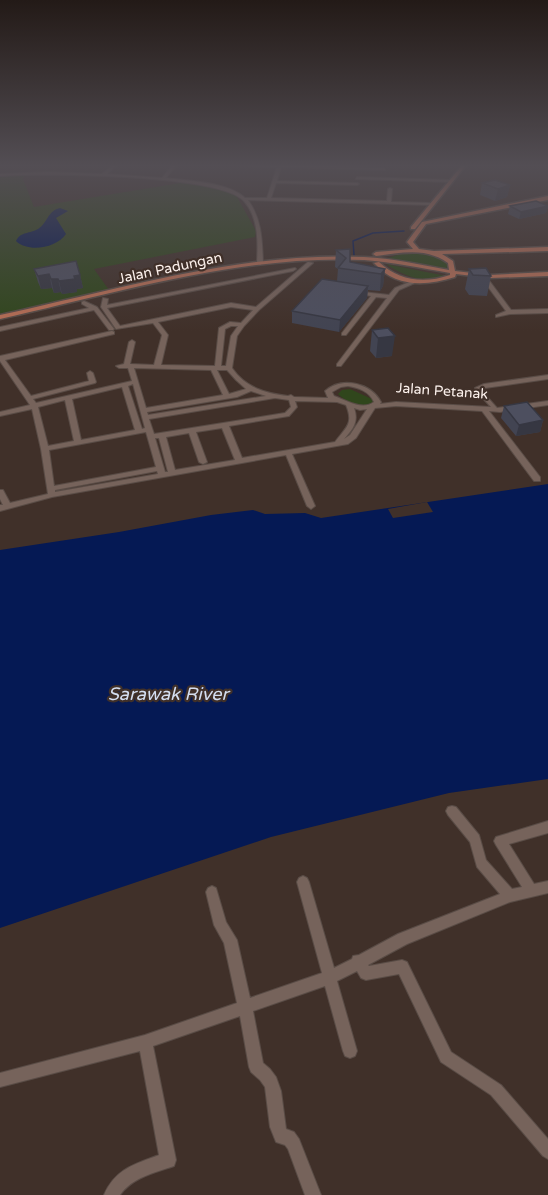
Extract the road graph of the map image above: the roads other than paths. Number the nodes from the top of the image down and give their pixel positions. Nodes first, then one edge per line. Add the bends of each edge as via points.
1 (255, 220) edge
2 (419, 220) edge
3 (442, 220) edge
4 (417, 250) junction
5 (393, 251) junction
6 (548, 251) edge
7 (429, 252) junction
8 (385, 254) junction
9 (350, 258) junction
10 (377, 261) junction
11 (451, 262) junction
12 (260, 263) junction
13 (310, 263) junction
14 (282, 265) junction
15 (293, 269) junction
16 (453, 274) junction
17 (548, 276) edge
18 (399, 279) junction
19 (477, 280) junction
20 (486, 280) junction
21 (437, 281) junction
22 (414, 282) junction
23 (280, 289) junction
24 (397, 290) junction
25 (352, 291) edge
26 (374, 295) junction
27 (390, 297) junction
28 (105, 299) junction
29 (84, 303) junction
30 (104, 307) junction
31 (95, 308) junction
32 (255, 311) junction
33 (548, 311) edge
34 (509, 312) junction
35 (498, 316) dead end
36 (0, 319) edge
37 (156, 323) junction
38 (242, 325) junction
39 (0, 329) edge
40 (115, 330) junction
41 (344, 334) dead end
42 (132, 342) dead end
43 (0, 358) edge
44 (339, 365) dead end
45 (126, 367) junction
46 (157, 368) junction
47 (215, 368) junction
48 (229, 368) junction
49 (90, 373) dead end
50 (548, 377) edge
51 (135, 382) junction
52 (124, 384) junction
53 (250, 389) junction
54 (328, 391) junction
55 (260, 392) junction
56 (373, 395) junction
57 (227, 396) junction
58 (278, 396) junction
59 (68, 397) junction
60 (291, 397) junction
61 (30, 398) junction
62 (337, 400) junction
63 (548, 403) edge
64 (34, 405) junction
65 (349, 405) junction
66 (373, 406) junction
67 (494, 407) junction
68 (510, 408) junction
69 (484, 409) junction
70 (1, 413) edge
71 (144, 415) junction
72 (225, 426) junction
73 (192, 431) junction
74 (139, 432) junction
75 (149, 434) junction
76 (162, 435) junction
77 (78, 443) junction
78 (337, 445) junction
79 (45, 449) junction
80 (289, 454) junction
81 (238, 459) junction
82 (203, 462) junction
83 (172, 470) junction
84 (161, 471) junction
85 (537, 479) dead end
86 (0, 492) edge
87 (51, 492) junction
88 (311, 506) dead end
89 (4, 507) edge
90 (452, 811) dead end
91 (548, 827) edge
92 (303, 882) dead end
93 (548, 886) edge
94 (531, 890) junction
95 (212, 892) dead end
96 (510, 896) junction
97 (358, 961) junction
98 (331, 977) junction
99 (245, 1007) junction
100 (145, 1042) junction
101 (350, 1051) dead end
102 (0, 1080) edge
103 (548, 1151) edge
104 (112, 1195) edge
105 (313, 1195) edge

1 - 12 street via 259,228
2 - 5 main road
3 - 4 main road via 424,223 418,229 410,242
4 - 5 main road
4 - 7 main road
5 - 8 main road
6 - 7 main road
6 - 11 main road via 464,254
7 - 11 main road
8 - 9 main road
8 - 10 main road
9 - 10 main road, Jalan Padungan
9 - 12 main road, Jalan Padungan
10 - 13 main road, Jalan Padungan
10 - 16 main road, Jalan Padungan
10 - 18 main road
11 - 16 main road
12 - 36 main road, Jalan Padungan
13 - 14 main road, Jalan Padungan
13 - 23 street
14 - 15 street
14 - 28 main road, Jalan Padungan
15 - 23 street
15 - 30 street
16 - 17 main road
16 - 19 main road
16 - 21 main road
17 - 20 main road
18 - 22 main road
18 - 24 street
19 - 20 main road
19 - 21 main road
20 - 34 street
21 - 22 main road
22 - 24 street
23 - 32 street
24 - 27 street
25 - 26 street
26 - 27 street
26 - 41 street
27 - 44 street
28 - 29 main road, Jalan Padungan
28 - 30 street
29 - 31 street
29 - 36 main road, Jalan Padungan
30 - 40 street
31 - 39 street
31 - 40 street
32 - 37 street via 230,308
32 - 38 street
32 - 40 street via 231,305
33 - 34 street
34 - 35 street
37 - 40 street
37 - 46 street via 165,335
38 - 47 street via 222,328
38 - 48 street via 234,336
40 - 43 street
42 - 45 street
43 - 61 street
45 - 46 street
45 - 51 street
46 - 47 street
47 - 48 street
47 - 57 street
48 - 53 street
49 - 61 street via 93,382
50 - 67 street via 477,389
51 - 52 street
51 - 71 street
52 - 59 street
52 - 74 street
53 - 55 street
53 - 57 street
54 - 55 street via 309,395
54 - 56 street, Jalan Petanak via 344,384
54 - 62 street
55 - 58 street
56 - 66 street via 378,402
56 - 67 street, Jalan Petanak
57 - 71 street
58 - 60 street
58 - 71 street
59 - 64 street
59 - 77 street
60 - 62 street
60 - 72 street via 294,407 287,415
61 - 64 street
62 - 65 street
63 - 68 street, Jalan Petanak
64 - 70 street
64 - 79 street
65 - 66 street, Jalan Petanak
65 - 78 street via 353,422
66 - 69 street, Jalan Petanak
66 - 78 street via 353,436
67 - 68 street, Jalan Petanak
68 - 69 street, Jalan Petanak
69 - 85 street
71 - 75 street
72 - 73 street
72 - 81 street
73 - 76 street
73 - 82 street
74 - 75 street
74 - 77 street
75 - 76 street
75 - 84 street
76 - 83 street
77 - 79 street
78 - 80 street
79 - 87 street
80 - 81 street
80 - 88 street
81 - 82 street
81 - 83 street
82 - 83 street
83 - 84 street
84 - 87 street
86 - 89 street
87 - 89 street
90 - 96 street via 475,838 481,863
91 - 94 street via 500,841
92 - 98 street
93 - 94 street
94 - 96 street
95 - 99 street via 220,925 230,940
96 - 97 street
97 - 98 street
97 - 103 street via 366,973 402,966 446,1057 496,1090
98 - 99 street
98 - 101 street
99 - 100 street
99 - 105 street via 256,1067 274,1087 277,1128 281,1137 289,1137 294,1144
100 - 102 street
100 - 104 street via 168,1160 128,1176

